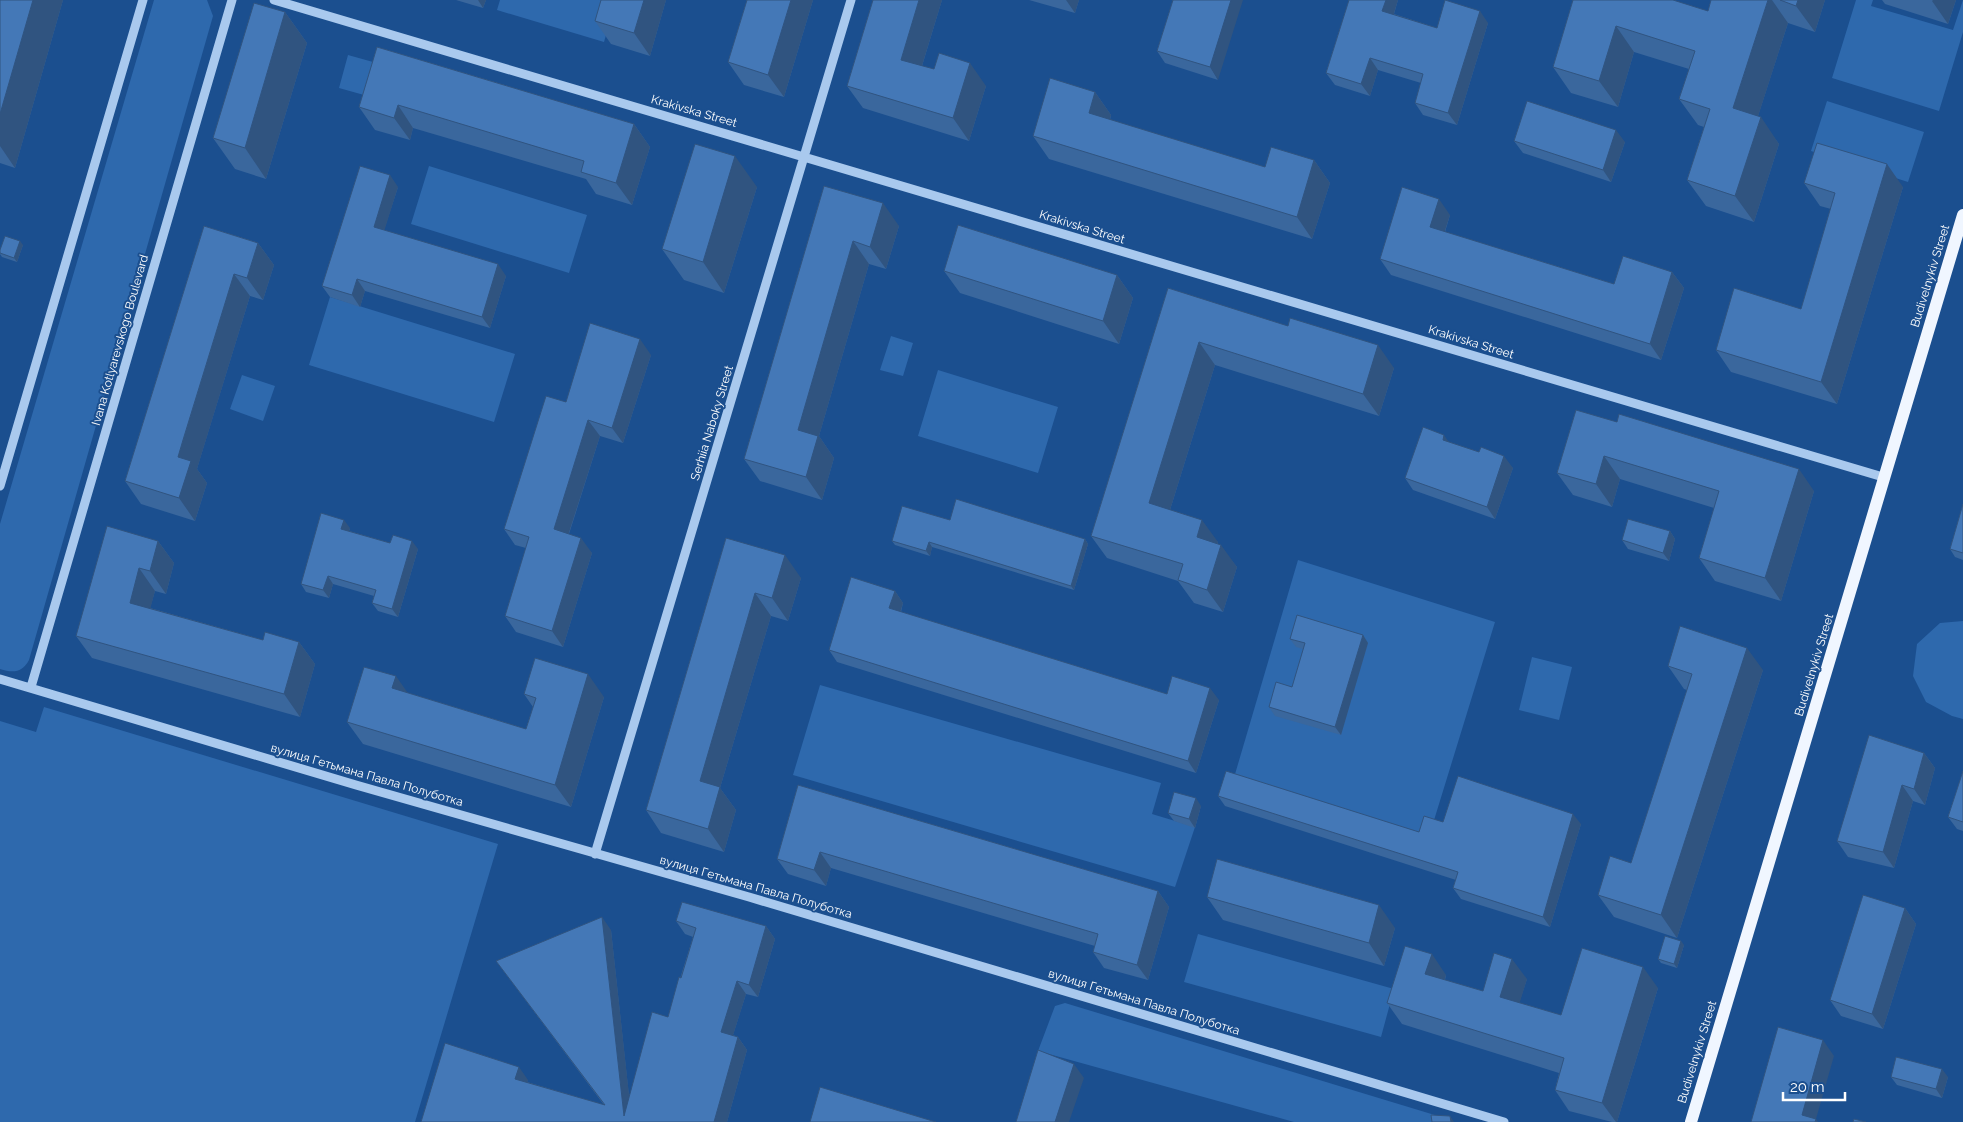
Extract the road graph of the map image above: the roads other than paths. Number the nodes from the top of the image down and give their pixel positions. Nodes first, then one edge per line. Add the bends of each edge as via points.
1 (143, 0) edge
2 (232, 0) edge
3 (274, 0) edge
4 (851, 0) edge
5 (804, 157) junction
6 (1963, 215) edge
7 (1883, 477) junction
8 (0, 486) edge
9 (0, 679) edge
10 (31, 687) junction
11 (595, 854) junction
12 (1504, 1122) edge
13 (1691, 1122) edge

1 - 8 street
2 - 10 street, Ivana Kotlyarevskogo Boulevard
3 - 5 street, Krakivska Street
4 - 5 street, Serhiia Naboky Street
5 - 7 street, Krakivska Street
5 - 11 street, Serhiia Naboky Street
6 - 7 main road, Budivelnykiv Street
7 - 13 main road, Budivelnykiv Street
9 - 10 street, вулиця Гетьмана Павла Полуботка
10 - 11 street, вулиця Гетьмана Павла Полуботка
11 - 12 street, вулиця Гетьмана Павла Полуботка

